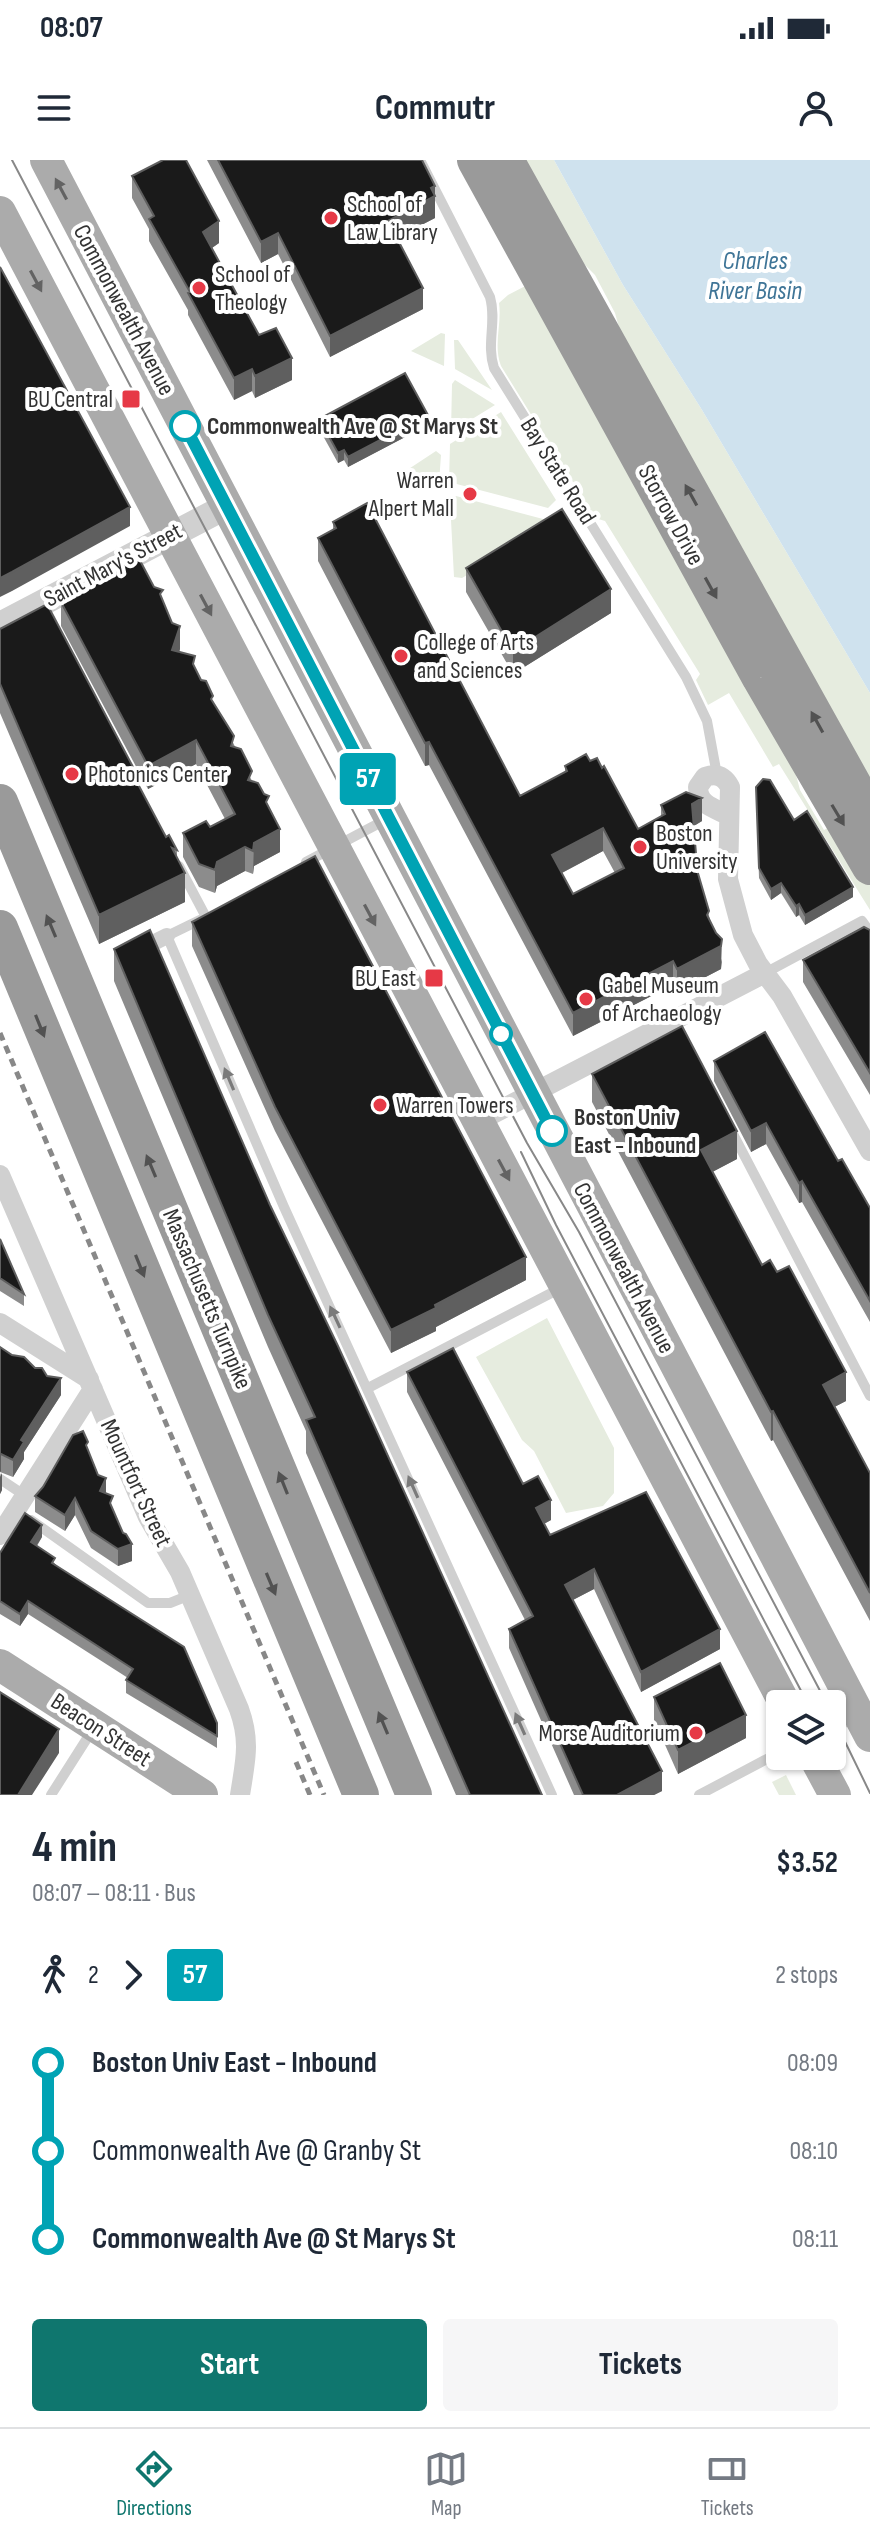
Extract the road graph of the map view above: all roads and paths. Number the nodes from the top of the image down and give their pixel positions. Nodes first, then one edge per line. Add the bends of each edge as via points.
1 (46, 160) edge
2 (420, 160) edge
3 (475, 160) edge
4 (506, 160) edge
5 (0, 212) edge
6 (227, 506) junction
7 (170, 536) junction
8 (0, 625) edge
9 (717, 775) junction
10 (0, 802) edge
11 (870, 814) edge
12 (728, 815) junction
13 (389, 818) junction
14 (334, 846) junction
15 (173, 855) edge
16 (870, 867) edge
17 (295, 868) edge
18 (218, 910) edge
19 (206, 917) junction
20 (0, 928) edge
21 (870, 932) edge
22 (167, 936) junction
23 (135, 952) edge
24 (765, 973) junction
25 (532, 1094) junction
26 (479, 1121) junction
27 (726, 1121) edge
28 (870, 1151) edge
29 (0, 1175) edge
30 (565, 1286) junction
31 (0, 1323) edge
32 (91, 1384) junction
33 (368, 1388) junction
34 (870, 1396) edge
35 (0, 1479) edge
36 (20, 1502) junction
37 (0, 1535) edge
38 (190, 1595) junction
39 (0, 1665) edge
40 (778, 1690) edge
41 (857, 1718) edge
42 (94, 1726) junction
43 (766, 1759) edge
44 (822, 1770) edge
45 (51, 1795) edge
46 (202, 1795) edge
47 (240, 1795) edge
48 (361, 1795) edge
49 (414, 1795) edge
50 (552, 1795) edge
51 (699, 1795) edge
52 (835, 1795) edge

6 -> 1 main road, Commonwealth Avenue
2 - 9 lane, Bay State Road via 490,297 494,368 686,677 707,721
3 -> 16 highway, Storrow Drive
11 -> 4 highway, Storrow Drive
5 -> 7 main road
6 - 7 street, Saint Mary's Street
6 - 13 main road, Commonwealth Avenue
7 - 8 street, Saint Mary's Street via 44,610
7 -> 14 main road
9 - 12 street, Bay State Road via 730,787
9 - 12 street via 701,781 699,798
49 -> 10 highway, Massachusetts Turnpike
12 - 24 street, Bay State Road via 732,900 743,935
13 - 14 lane
13 - 25 main road, Commonwealth Avenue
14 - 17 lane
14 -> 26 main road
15 - 19 lane
18 - 19 lane
19 - 22 lane
20 -> 48 highway, Massachusetts Turnpike
21 - 24 lane via 862,921
22 - 23 street
33 -> 22 lane
24 - 25 street via 676,1026
24 - 28 street, Bay State Road
25 - 26 street
25 - 41 main road, Commonwealth Avenue
26 -> 30 main road
27 - 34 lane
29 - 32 street, Mountfort Street
30 - 33 lane
30 - 40 main road
31 - 32 street
32 - 36 street
32 - 38 street, Mountfort Street via 148,1517
50 -> 33 lane
35 - 36 lane
36 - 37 street
36 - 38 lane via 148,1603 170,1603
38 - 47 street, Mountfort Street via 247,1733
39 - 42 main road, Beacon Street
42 - 45 lane
42 - 46 main road, Beacon Street
43 - 51 lane
44 - 52 main road

